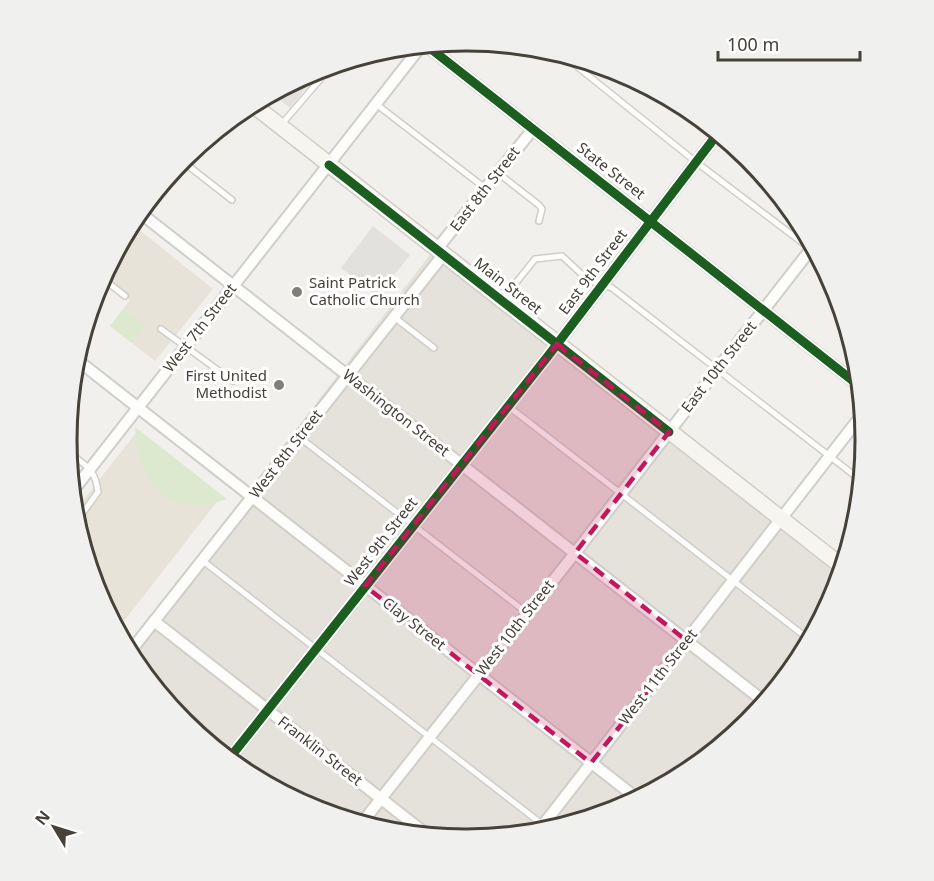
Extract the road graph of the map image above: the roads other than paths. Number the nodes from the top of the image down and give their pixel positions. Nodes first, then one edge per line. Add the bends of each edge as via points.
1 (434, 53) edge
2 (417, 54) edge
3 (578, 67) edge
4 (320, 80) edge
5 (376, 104) junction
6 (260, 111) edge
7 (280, 126) junction
8 (533, 129) junction
9 (714, 139) edge
10 (696, 162) junction
11 (329, 165) junction
12 (190, 167) edge
13 (498, 173) junction
14 (485, 188) junction
15 (232, 200) dead end
16 (147, 218) edge
17 (539, 221) dead end
18 (650, 221) junction
19 (799, 237) edge
20 (440, 252) junction
21 (808, 253) edge
22 (603, 284) junction
23 (110, 285) edge
24 (233, 286) junction
25 (125, 296) dead end
26 (502, 301) junction
27 (763, 310) junction
28 (394, 317) junction
29 (161, 329) dead end
30 (557, 344) junction
31 (185, 347) junction
32 (434, 348) dead end
33 (85, 366) edge
34 (717, 369) junction
35 (348, 375) junction
36 (851, 379) edge
37 (234, 381) dead end
38 (508, 406) junction
39 (138, 408) junction
40 (856, 422) edge
41 (669, 432) junction
42 (299, 437) junction
43 (829, 457) junction
44 (78, 460) edge
45 (462, 465) junction
46 (90, 469) junction
47 (855, 476) edge
48 (80, 482) edge
49 (621, 493) junction
50 (252, 497) junction
51 (84, 511) edge
52 (780, 519) junction
53 (414, 525) junction
54 (575, 553) junction
55 (202, 560) junction
56 (837, 563) edge
57 (733, 580) junction
58 (366, 586) junction
59 (527, 613) junction
60 (154, 621) junction
61 (804, 635) edge
62 (687, 641) junction
63 (135, 644) edge
64 (316, 649) junction
65 (479, 675) junction
66 (759, 698) edge
67 (268, 710) junction
68 (430, 736) junction
69 (234, 753) edge
70 (591, 763) junction
71 (631, 794) edge
72 (381, 798) junction
73 (366, 817) edge
74 (544, 823) edge
75 (534, 824) edge
76 (418, 827) edge

1 - 8 street, State Street
2 - 5 street, West 7th Street
3 - 10 lane
4 - 7 lane
5 - 11 street, West 7th Street
5 - 14 lane
6 - 7 main road, Main Street
7 - 11 main road, Main Street
8 - 13 street, East 8th Street
8 - 18 street, State Street
9 - 10 street, East 9th Street
10 - 18 street, East 9th Street
10 - 19 lane
11 - 20 main road, Main Street
11 - 24 street, West 7th Street
12 - 15 lane
13 - 14 street, East 8th Street
13 - 17 lane via 539,205
14 - 20 street, East 8th Street
16 - 24 street, Washington Street
18 - 22 street, East 9th Street
18 - 27 street, State Street
20 - 26 main road, Main Street
20 - 28 street, West 8th Street
21 - 27 street, East 10th Street
22 - 26 lane via 588,280 562,256 535,259
22 - 30 street, East 9th Street
22 - 34 lane
23 - 25 lane
24 - 31 street, West 7th Street
24 - 35 street, Washington Street
26 - 30 main road, Main Street
27 - 34 street, East 10th Street
27 - 36 street, State Street
28 - 32 lane
28 - 35 street, West 8th Street
29 - 31 lane
30 - 38 street, West 9th Street
30 - 41 main road, Main Street
31 - 37 lane
31 - 39 street, West 7th Street
33 - 39 street, Clay Street
34 - 41 street, East 10th Street
34 - 43 lane
35 - 42 street, West 8th Street
35 - 45 street, Washington Street
38 - 45 street, West 9th Street
38 - 49 lane
39 - 46 street, West 7th Street
39 - 50 street, Clay Street
40 - 43 street, West 11th Street
41 - 49 street, West 10th Street
41 - 52 main road, Main Street
42 - 50 street, West 8th Street
42 - 53 lane
43 - 47 lane
43 - 52 street, West 11th Street
44 - 46 lane
45 - 53 street, West 9th Street
45 - 54 street, Washington Street
46 - 48 street, West 7th Street
46 - 51 lane via 97,477 98,492
49 - 54 street, West 10th Street
49 - 57 lane
50 - 55 street, West 8th Street
50 - 58 street, Clay Street
52 - 56 main road, Main Street
52 - 57 street, West 11th Street
53 - 58 street, West 9th Street
53 - 59 lane
54 - 59 street, West 10th Street
54 - 62 street, Washington Street
55 - 60 street, West 8th Street
55 - 64 lane
57 - 61 lane
57 - 62 street, West 11th Street
58 - 64 street, West 9th Street
58 - 65 street, Clay Street
59 - 65 street, West 10th Street
60 - 63 street, West 8th Street
60 - 67 street, Franklin Street
62 - 66 street, Washington Street
62 - 70 street, West 11th Street
64 - 67 street, West 9th Street
64 - 68 lane
65 - 68 street, West 10th Street
65 - 70 street, Clay Street
67 - 69 street, West 9th Street
67 - 72 street, Franklin Street
68 - 72 street, West 10th Street
68 - 75 lane
70 - 71 street, Clay Street
70 - 74 street, West 11th Street
72 - 73 street, West 10th Street
72 - 76 street, Franklin Street

